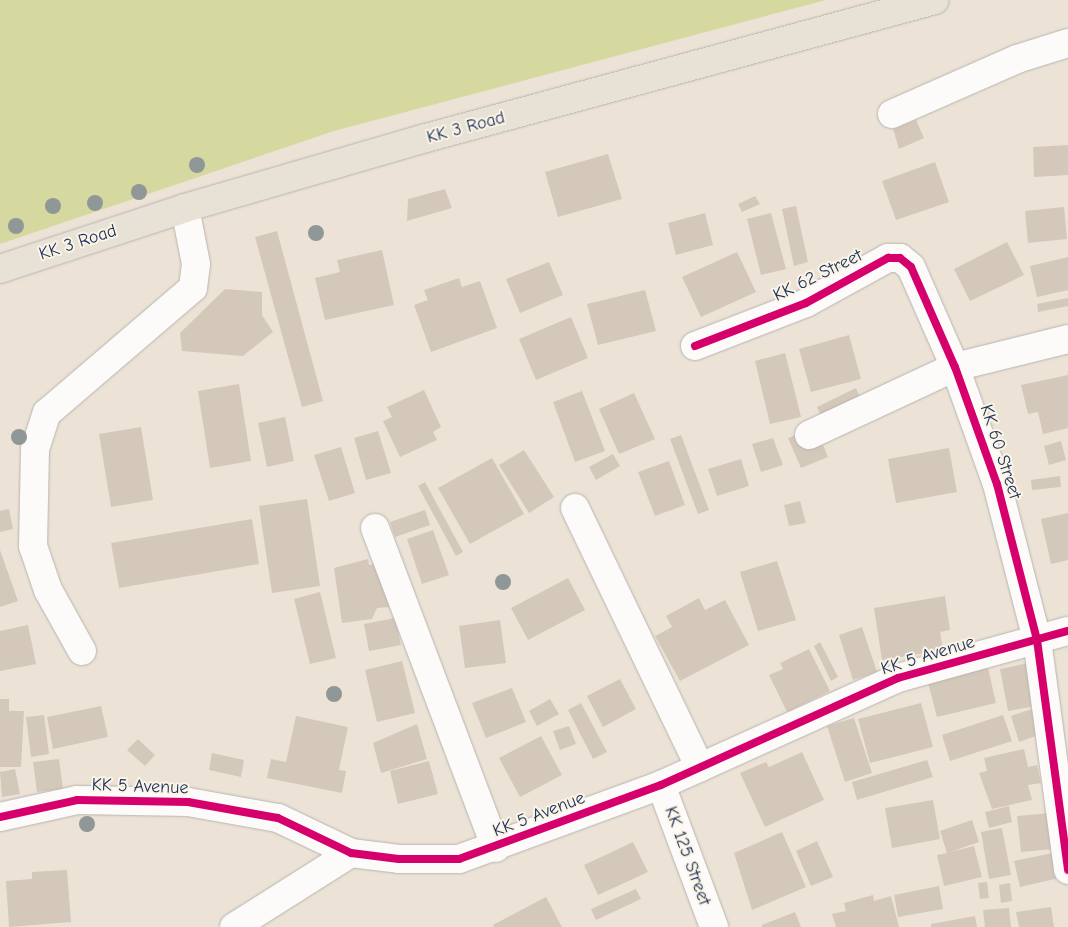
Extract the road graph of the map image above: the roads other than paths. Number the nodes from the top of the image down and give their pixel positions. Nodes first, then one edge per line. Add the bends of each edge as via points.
1 (935, 0) edge
2 (1068, 43) edge
3 (892, 114) dead end
4 (185, 208) junction
5 (0, 269) edge
6 (929, 308) joint
7 (1068, 339) edge
8 (695, 346) dead end
9 (955, 367) junction
10 (809, 435) dead end
11 (575, 508) dead end
12 (375, 528) dead end
13 (1068, 631) edge
14 (1037, 640) junction
15 (82, 651) dead end
16 (700, 768) junction
17 (661, 785) junction
18 (0, 817) edge
19 (496, 848) junction
20 (351, 853) junction
21 (1068, 870) edge
22 (234, 927) edge
23 (714, 927) edge

1 - 4 highway, KK 3 Road
2 - 3 street via 1018,59
4 - 5 highway, KK 3 Road
4 - 15 street via 196,264 193,288 47,413 35,449 33,546 48,590
6 - 8 street, KK 62 Street via 911,267 900,258 888,258 806,302
6 - 9 street, KK 60 Street
7 - 9 street
9 - 10 street
9 - 14 street, KK 60 Street via 997,484
11 - 16 street
12 - 19 street
13 - 14 street, KK 5 Avenue
14 - 16 street, KK 5 Avenue via 898,678
14 - 21 street, KK 60 Street
16 - 17 street, KK 5 Avenue
17 - 19 street, KK 5 Avenue
17 - 23 street, KK 125 Street
18 - 20 street, KK 5 Avenue via 77,800 188,802 278,818
19 - 20 street, KK 5 Avenue via 459,859 399,860
20 - 22 street

